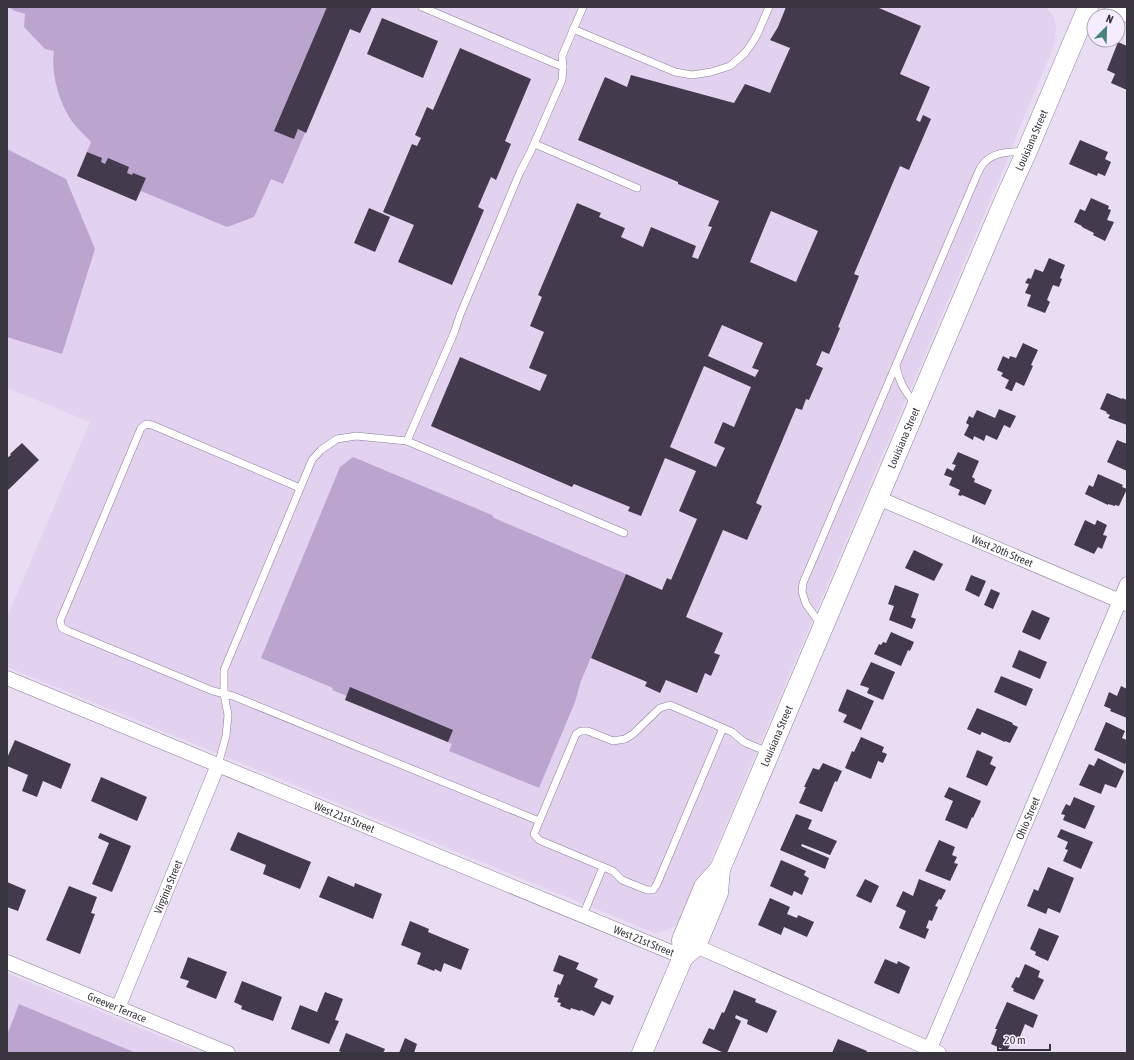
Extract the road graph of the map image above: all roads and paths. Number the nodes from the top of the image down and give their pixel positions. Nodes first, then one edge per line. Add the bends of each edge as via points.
1 (422, 7) edge
2 (583, 7) edge
3 (769, 7) edge
4 (1088, 7) edge
5 (1116, 7) edge
6 (1127, 12) edge
7 (573, 29) junction
8 (563, 67) junction
9 (534, 144) junction
10 (1027, 151) junction
11 (638, 188) dead end
12 (896, 366) junction
13 (917, 406) junction
14 (407, 441) junction
15 (300, 488) junction
16 (878, 498) junction
17 (624, 533) dead end
18 (1127, 584) edge
19 (1123, 602) edge
20 (823, 628) junction
21 (7, 678) edge
22 (224, 694) junction
23 (723, 728) junction
24 (770, 753) junction
25 (218, 765) junction
26 (539, 821) junction
27 (603, 867) junction
28 (582, 915) junction
29 (690, 952) junction
30 (7, 962) edge
31 (118, 1008) junction
32 (209, 1049) edge
33 (932, 1052) edge
34 (228, 1053) edge
35 (642, 1053) edge

1 - 8 lane
2 - 7 lane
3 - 7 lane via 757,35 745,53 730,66 692,75 675,72
4 - 10 main road, Louisiana Street
5 - 6 main road
7 - 8 lane via 562,56
8 - 9 lane via 562,80
9 - 11 lane
9 - 14 lane
10 - 12 lane via 1003,152 983,164
10 - 13 main road, Louisiana Street
12 - 13 lane via 904,390
12 - 20 lane via 803,582 802,592 806,604
13 - 16 main road, Louisiana Street
14 - 15 lane via 356,436 337,439 312,460
14 - 17 lane
15 - 22 lane via 224,670
15 - 22 lane via 146,424 141,428 60,621 62,628 68,631
16 - 19 street, West 20th Street
16 - 20 main road, Louisiana Street
18 - 19 street, Ohio Street
19 - 33 street, Ohio Street
20 - 24 main road, Louisiana Street
21 - 25 street, West 21st Street
22 - 25 lane via 228,715 226,736
22 - 26 lane
23 - 24 lane via 744,742
23 - 26 lane via 670,705 660,708 625,739 613,742 581,731 576,734
23 - 27 lane via 653,890 622,880 613,871
24 - 29 main road, Louisiana Street via 720,869 704,887 682,940
25 - 28 street, West 21st Street
25 - 31 street, Virginia Street
26 - 27 lane via 534,834 539,840
27 - 28 lane
28 - 29 street, West 21st Street
29 - 33 street, West 21st Street
29 - 35 main road, Louisiana Street
30 - 31 street, Greever Terrace
31 - 32 street, Greever Terrace
32 - 34 street, Greever Terrace

